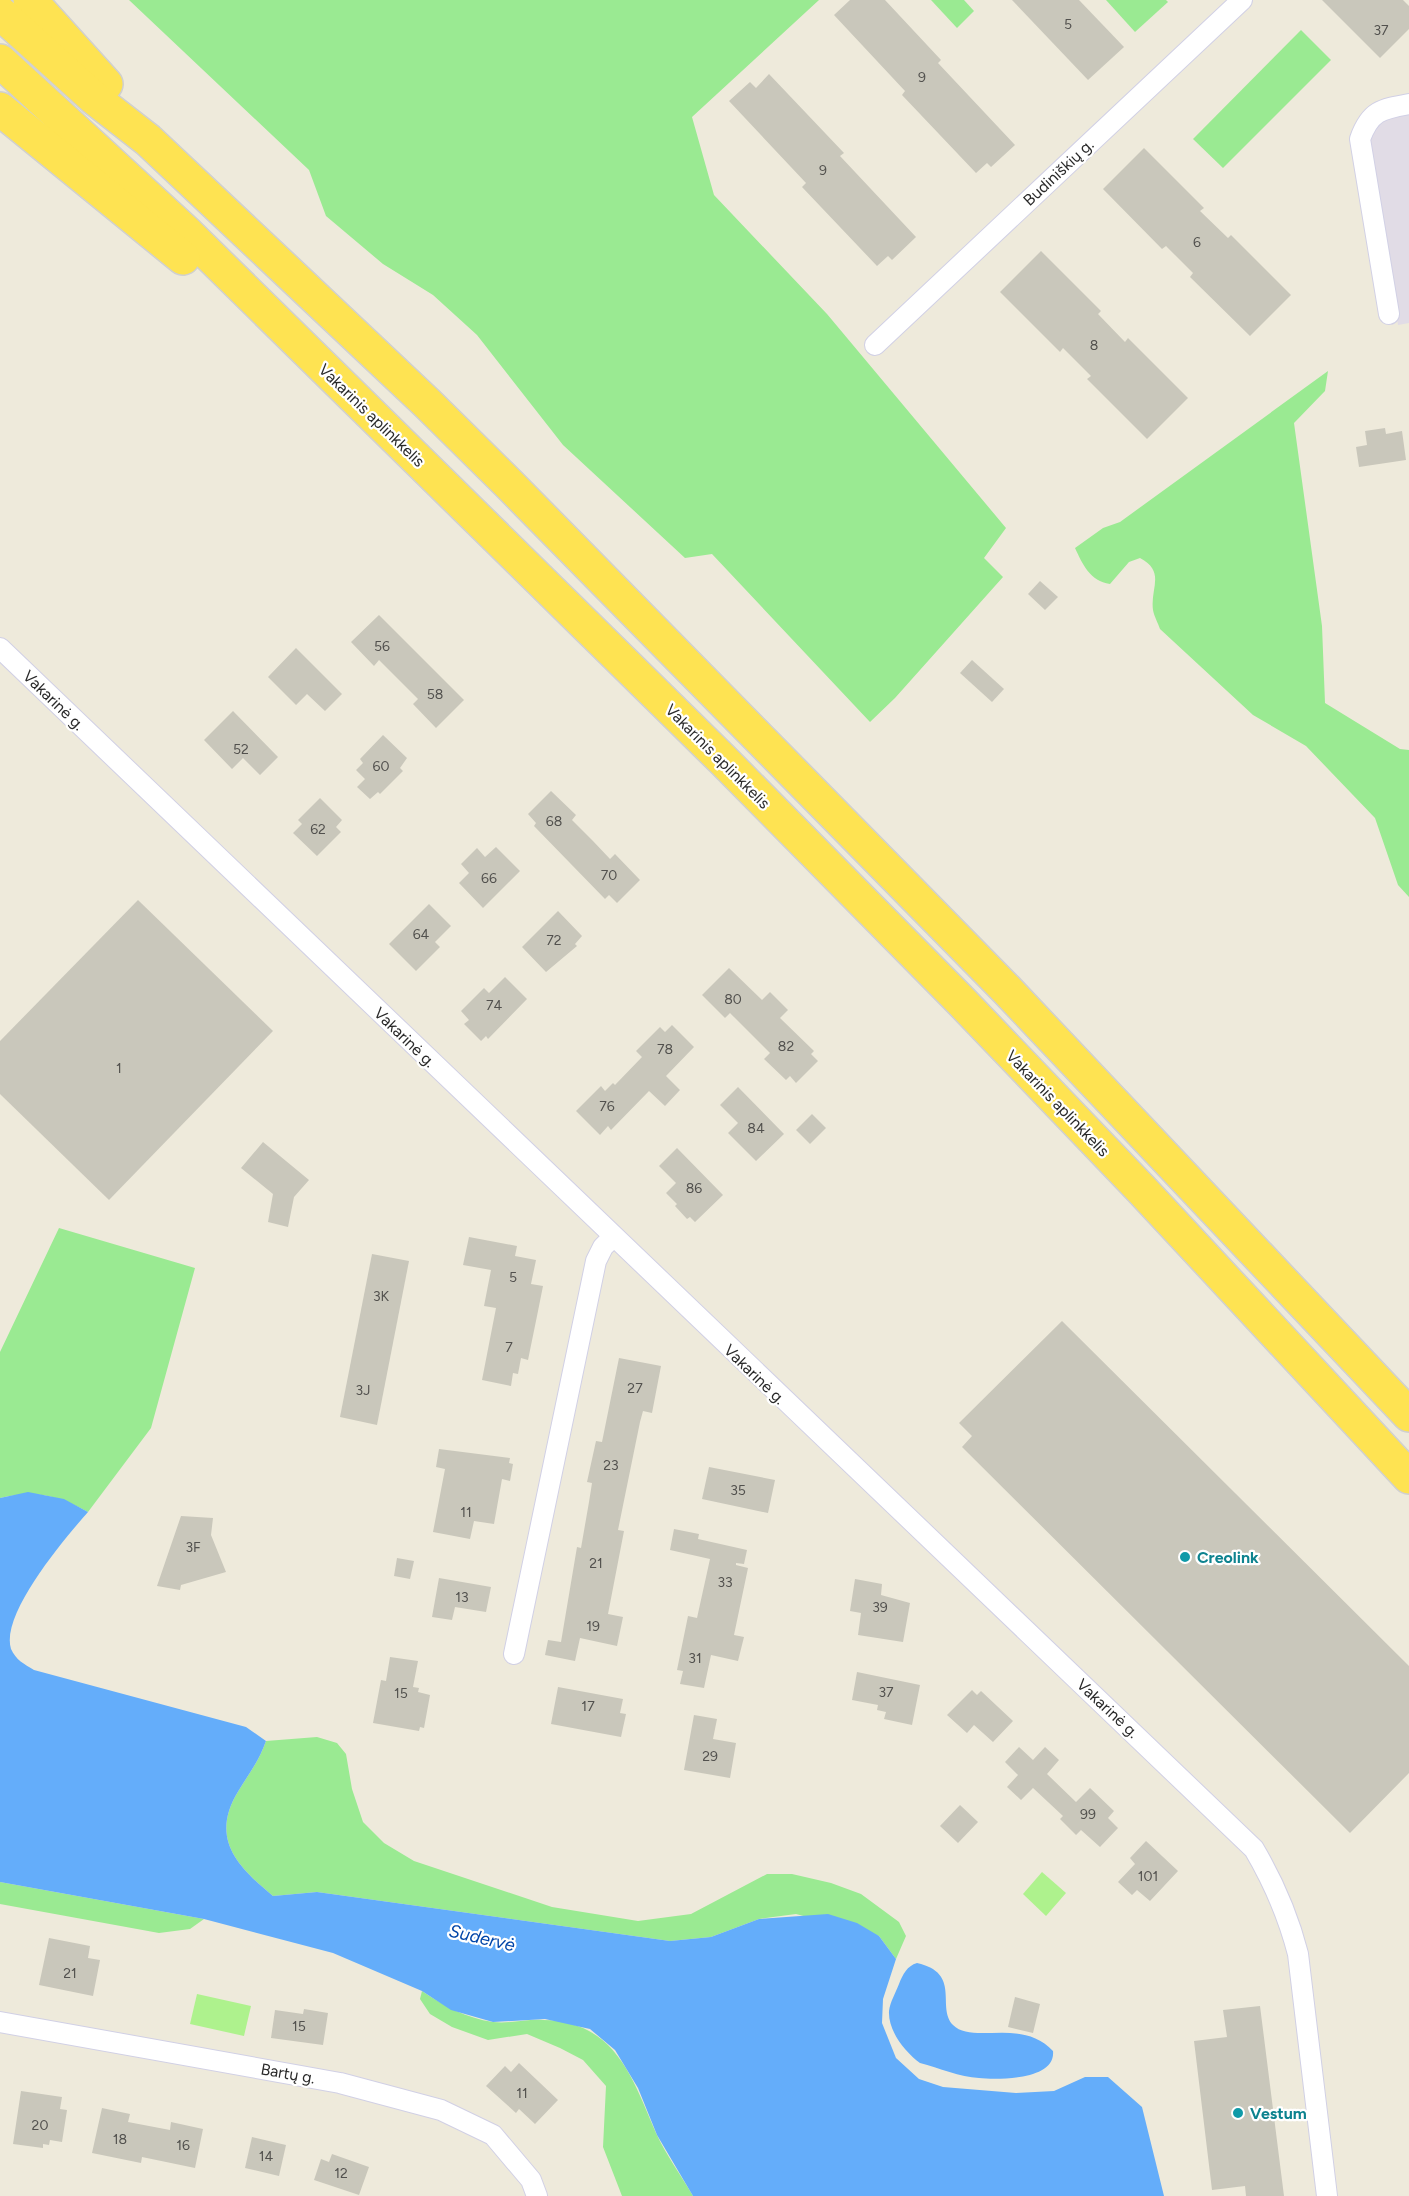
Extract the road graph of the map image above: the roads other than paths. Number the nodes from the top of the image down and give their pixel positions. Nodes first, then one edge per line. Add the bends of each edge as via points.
1 (30, 0) edge
2 (1242, 0) edge
3 (0, 13) edge
4 (0, 61) edge
5 (1409, 104) edge
6 (0, 109) edge
7 (148, 140) junction
8 (1389, 314) dead end
9 (271, 318) junction
10 (875, 345) dead end
11 (0, 648) edge
12 (613, 1237) junction
13 (1409, 1415) edge
14 (1409, 1477) edge
15 (514, 1654) dead end
16 (0, 2022) edge
17 (537, 2196) edge
18 (1327, 2196) edge

1 - 7 highway via 109,87
2 - 10 street, Budiniškių g.
3 - 7 highway via 94,98
4 - 9 highway, Vakarinis aplinkkelis via 188,234
5 - 8 street via 1379,110 1360,139
6 - 9 highway via 196,268
7 - 13 highway via 427,403 808,785 1181,1171
9 - 14 highway, Vakarinis aplinkkelis via 665,702 961,1001
11 - 12 street, Vakarinė g.
12 - 15 street via 596,1261
12 - 18 street, Vakarinė g. via 1254,1849 1277,1890 1298,1954
16 - 17 street, Bartų g. via 340,2083 441,2110 493,2135 531,2180

